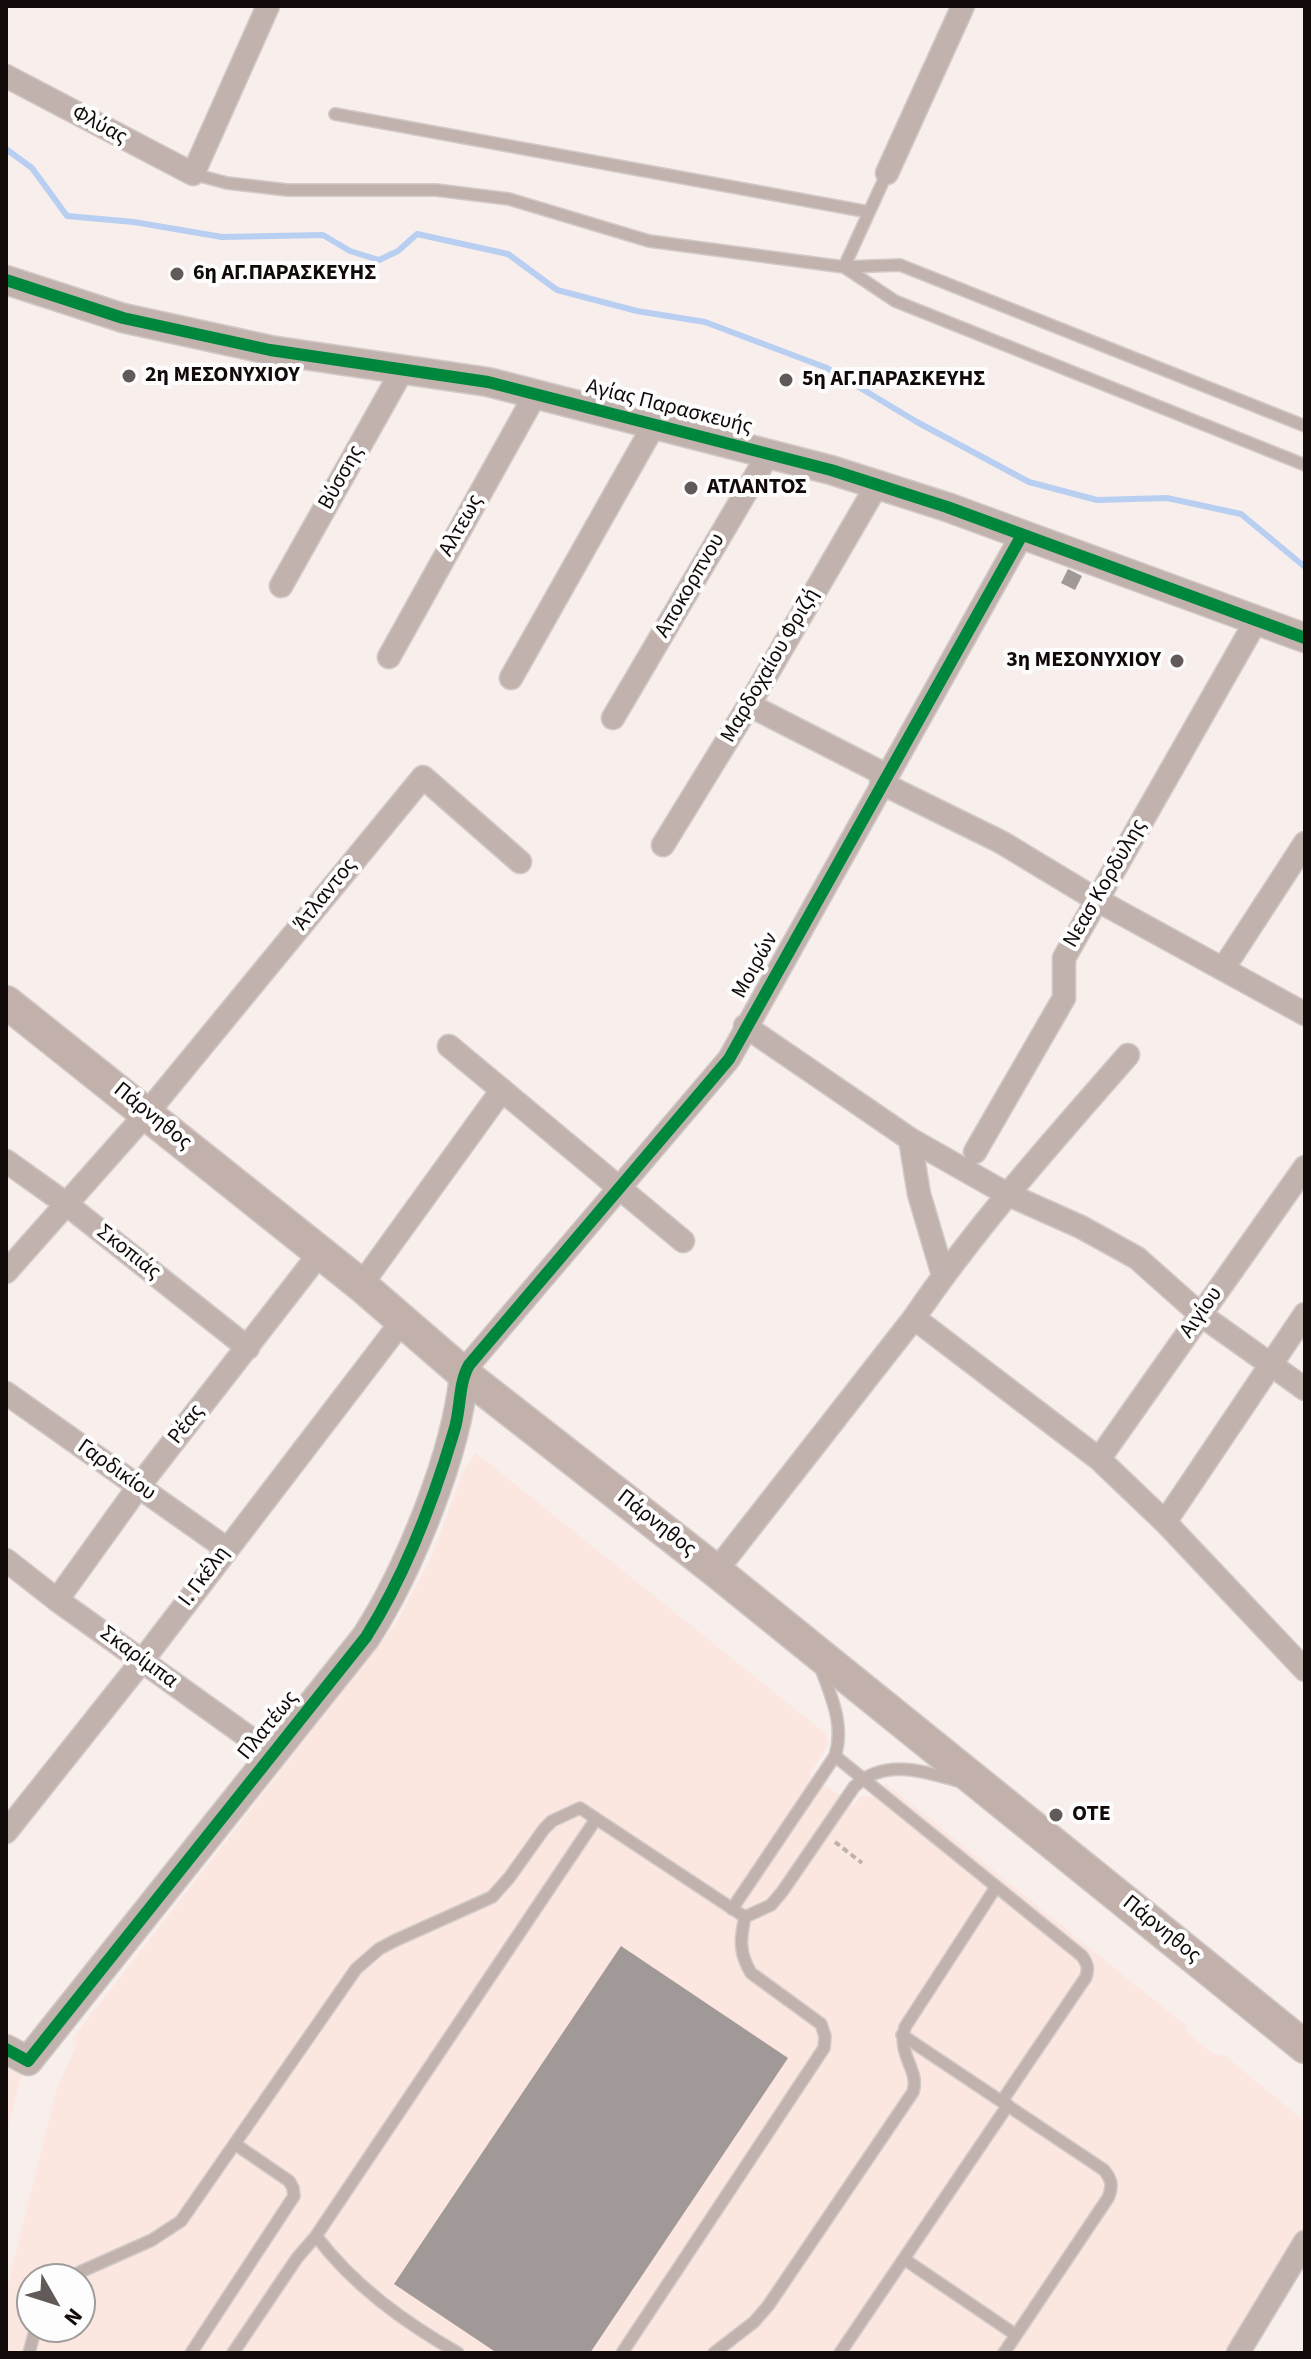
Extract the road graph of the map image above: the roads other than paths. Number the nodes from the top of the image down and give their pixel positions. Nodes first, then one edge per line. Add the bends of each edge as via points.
1 (268, 6) edge
2 (963, 6) edge
3 (6, 76) edge
4 (335, 114) dead end
5 (887, 173) joint
6 (193, 174) junction
7 (869, 212) junction
8 (844, 267) junction
9 (6, 280) edge
10 (403, 369) junction
11 (535, 395) junction
12 (654, 425) junction
13 (1305, 426) edge
14 (769, 453) junction
15 (1305, 465) edge
16 (877, 485) junction
17 (1022, 535) junction
18 (281, 586) dead end
19 (1256, 621) junction
20 (1305, 638) edge
21 (389, 657) dead end
22 (511, 678) dead end
23 (749, 705) junction
24 (613, 718) dead end
25 (884, 779) junction
26 (1305, 843) edge
27 (663, 845) dead end
28 (520, 862) dead end
29 (1097, 900) junction
30 (1223, 969) junction
31 (6, 1002) edge
32 (1305, 1014) edge
33 (745, 1026) junction
34 (449, 1046) dead end
35 (1128, 1055) dead end
36 (502, 1090) junction
37 (147, 1113) junction
38 (910, 1139) junction
39 (975, 1152) dead end
40 (6, 1161) edge
41 (1305, 1167) edge
42 (619, 1187) junction
43 (1007, 1194) junction
44 (65, 1203) junction
45 (683, 1241) dead end
46 (14, 1247) edge
47 (320, 1253) junction
48 (6, 1272) edge
49 (943, 1275) junction
50 (361, 1285) junction
51 (1305, 1314) edge
52 (1201, 1315) junction
53 (914, 1318) junction
54 (403, 1320) junction
55 (248, 1348) junction
56 (1270, 1363) junction
57 (464, 1374) junction
58 (1305, 1389) edge
59 (6, 1393) edge
60 (1099, 1459) junction
61 (139, 1486) junction
62 (1165, 1522) junction
63 (227, 1549) junction
64 (6, 1560) edge
65 (716, 1571) junction
66 (57, 1600) junction
67 (816, 1655) junction
68 (142, 1661) junction
69 (1305, 1670) edge
70 (272, 1754) junction
71 (835, 1756) junction
72 (863, 1778) junction
73 (982, 1787) junction
74 (596, 1819) junction
75 (9, 1822) edge
76 (996, 1887) junction
77 (732, 1909) junction
78 (745, 1917) junction
79 (902, 2035) junction
80 (1305, 2047) edge
81 (17, 2055) edge
82 (1005, 2103) junction
83 (235, 2144) junction
84 (316, 2236) junction
85 (1305, 2242) edge
86 (904, 2259) junction
87 (96, 2265) edge
88 (1016, 2335) junction
89 (191, 2353) edge
90 (233, 2353) edge
91 (458, 2353) edge
92 (622, 2353) edge
93 (714, 2353) edge
94 (840, 2353) edge
95 (1004, 2353) edge
96 (1238, 2353) edge

1 - 6 street
2 - 5 street
3 - 6 street, Φλύας
4 - 7 lane
5 - 7 lane
6 - 8 lane via 287,190 436,190 509,199 649,241
7 - 8 lane
8 - 13 lane via 900,265
8 - 15 lane via 895,301
9 - 10 street, Αγίας Παρασκευής via 123,318 198,335
10 - 11 street, Αγίας Παρασκευής
10 - 18 street, Βύσσης
11 - 12 street, Αγίας Παρασκευής
11 - 21 street, Αλτεως
12 - 14 street, Αγίας Παρασκευής
12 - 22 street
14 - 16 street, Αγίας Παρασκευής
14 - 24 street, Αποκορπνου
16 - 17 street, Αγίας Παρασκευής
16 - 23 street, Μαρδοχαίου Φριζή
17 - 19 street, Αγίας Παρασκευής
17 - 25 street, Μοιρών
19 - 20 street, Αγίας Παρασκευής
19 - 29 street, Νεασ Κορδυλης
23 - 25 street
23 - 27 street, Μαρδοχαίου Φριζή
25 - 29 street
25 - 33 street, Μοιρών
26 - 30 street
28 - 37 street, Άτλαντος via 423,777
29 - 30 street
29 - 39 street, Νεασ Κορδυλης via 1064,958 1064,998
30 - 32 street
31 - 37 main road, Πάρνηθος
33 - 38 street
33 - 42 street, Μοιρών via 729,1059
34 - 36 street
35 - 43 street
36 - 42 street
36 - 50 street
37 - 44 street
37 - 47 main road, Πάρνηθος
38 - 43 street
38 - 49 street via 919,1194
40 - 44 street, Σκοπιάς
41 - 52 street, Αιγίου
42 - 45 street
42 - 57 street, Μοιρών
43 - 49 street
43 - 52 street via 1137,1258
44 - 46 street
44 - 55 street, Σκοπιάς
46 - 48 street
47 - 50 main road, Πάρνηθος
47 - 55 street, Ρέας
49 - 53 street
50 - 54 main road, Πάρνηθος
51 - 56 street
52 - 56 street
52 - 60 street, Αιγίου
53 - 60 street
53 - 65 street
54 - 57 main road, Πάρνηθος
54 - 63 street, Ι. Γκέλη
55 - 61 street, Ρέας
56 - 58 street
56 - 62 street
57 - 65 main road, Πάρνηθος
57 - 70 street, Πλατέως via 454,1432 390,1595 366,1637
59 - 61 street, Γαρδικίου
60 - 62 street
61 - 63 street, Γαρδικίου
61 - 66 street, Ρέας
62 - 69 street
63 - 68 street, Ι. Γκέλη
64 - 66 street, Σκαρίμπα
65 - 67 main road, Πάρνηθος
66 - 68 street, Σκαρίμπα
67 - 71 lane via 840,1730
67 - 73 main road, Πάρνηθος
68 - 70 street, Σκαρίμπα
68 - 75 street, Ι. Γκέλη
70 - 81 street, Πλατέως
71 - 72 lane
71 - 77 lane
72 - 73 lane via 902,1769
72 - 76 lane
72 - 78 lane via 771,1905
73 - 80 main road, Πάρνηθος
74 - 77 lane
74 - 83 lane via 580,1808 552,1821 492,1897 366,1958
74 - 84 lane
76 - 79 lane
76 - 82 lane via 1082,1956 1088,1971
77 - 78 lane
78 - 92 lane via 743,1961 760,1982 821,2024 824,2048
79 - 82 lane
79 - 93 lane via 904,2056 915,2079 913,2092 768,2306
82 - 86 lane
82 - 88 lane via 1104,2170 1112,2188
83 - 87 lane via 181,2221
83 - 89 lane via 289,2181 294,2196
84 - 90 lane
84 - 91 lane via 372,2296
85 - 96 street
86 - 88 lane
86 - 94 lane
88 - 95 lane

